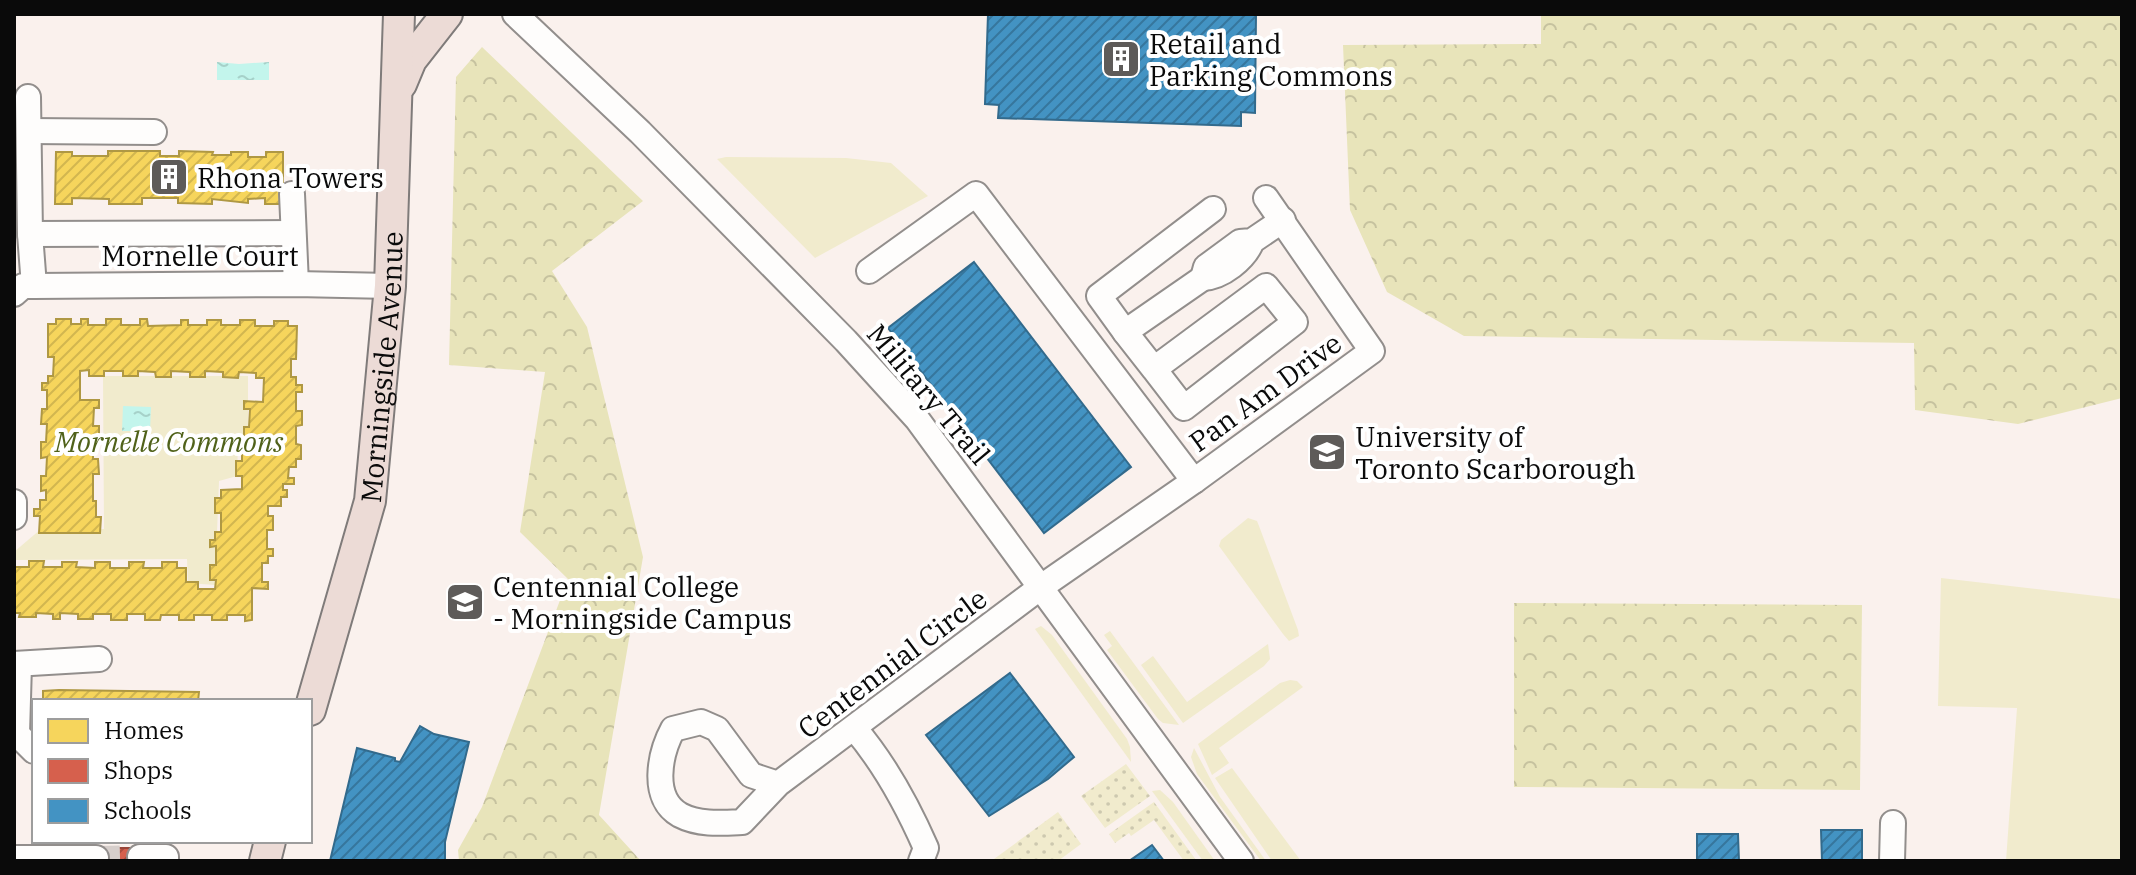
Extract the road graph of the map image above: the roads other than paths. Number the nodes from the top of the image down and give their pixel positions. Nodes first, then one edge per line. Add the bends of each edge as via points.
1 (399, 14) edge
2 (447, 14) edge
3 (515, 14) edge
4 (397, 93) junction
5 (28, 97) dead end
6 (29, 131) junction
7 (154, 132) dead end
8 (45, 162) dead end
9 (292, 194) dead end
10 (1266, 198) dead end
11 (1213, 209) dead end
12 (1283, 220) junction
13 (293, 233) junction
14 (37, 234) junction
15 (869, 271) dead end
16 (296, 284) junction
17 (390, 286) junction
18 (24, 290) edge
19 (1125, 332) junction
20 (1154, 369) junction
21 (1194, 481) junction
22 (14, 502) edge
23 (14, 517) edge
24 (1041, 587) junction
25 (99, 659) dead end
26 (17, 664) edge
27 (312, 703) edge
28 (855, 729) junction
29 (15, 733) edge
30 (32, 749) edge
31 (778, 784) junction
32 (1893, 823) dead end
33 (140, 857) dead end
34 (96, 858) dead end
35 (29, 859) edge
36 (166, 861) edge
37 (921, 861) edge
38 (1241, 861) edge
39 (1892, 861) edge

1 - 4 main road, Morningside Avenue
2 - 4 main road via 411,60
3 - 24 street, Military Trail via 846,341 917,419
4 - 17 main road, Morningside Avenue
5 - 6 street
6 - 7 street
6 - 14 street
8 - 14 street
9 - 13 street
10 - 12 street, Pan Am Drive
11 - 19 street via 1099,296
12 - 19 street via 1252,241 1240,242 1206,267 1203,278
12 - 21 street, Pan Am Drive via 1372,351
13 - 14 street
13 - 16 street
14 - 18 street
15 - 21 street via 976,194
16 - 17 street, Mornelle Court
16 - 18 street, Mornelle Court
17 - 27 main road, Morningside Avenue via 370,501
19 - 20 street
20 - 20 street via 1266,286 1295,322 1184,408
21 - 24 street, Pan Am Drive
22 - 23 street
24 - 28 street, Centennial Circle
24 - 38 street, Military Trail
25 - 26 street
26 - 29 street
28 - 31 street, Centennial Circle
28 - 37 street via 915,823 926,848
29 - 30 street
31 - 31 street, Centennial Circle via 751,775 717,729 701,722 673,729 664,746 663,794 677,814 711,823 742,822
32 - 39 street
33 - 36 street
34 - 35 street

